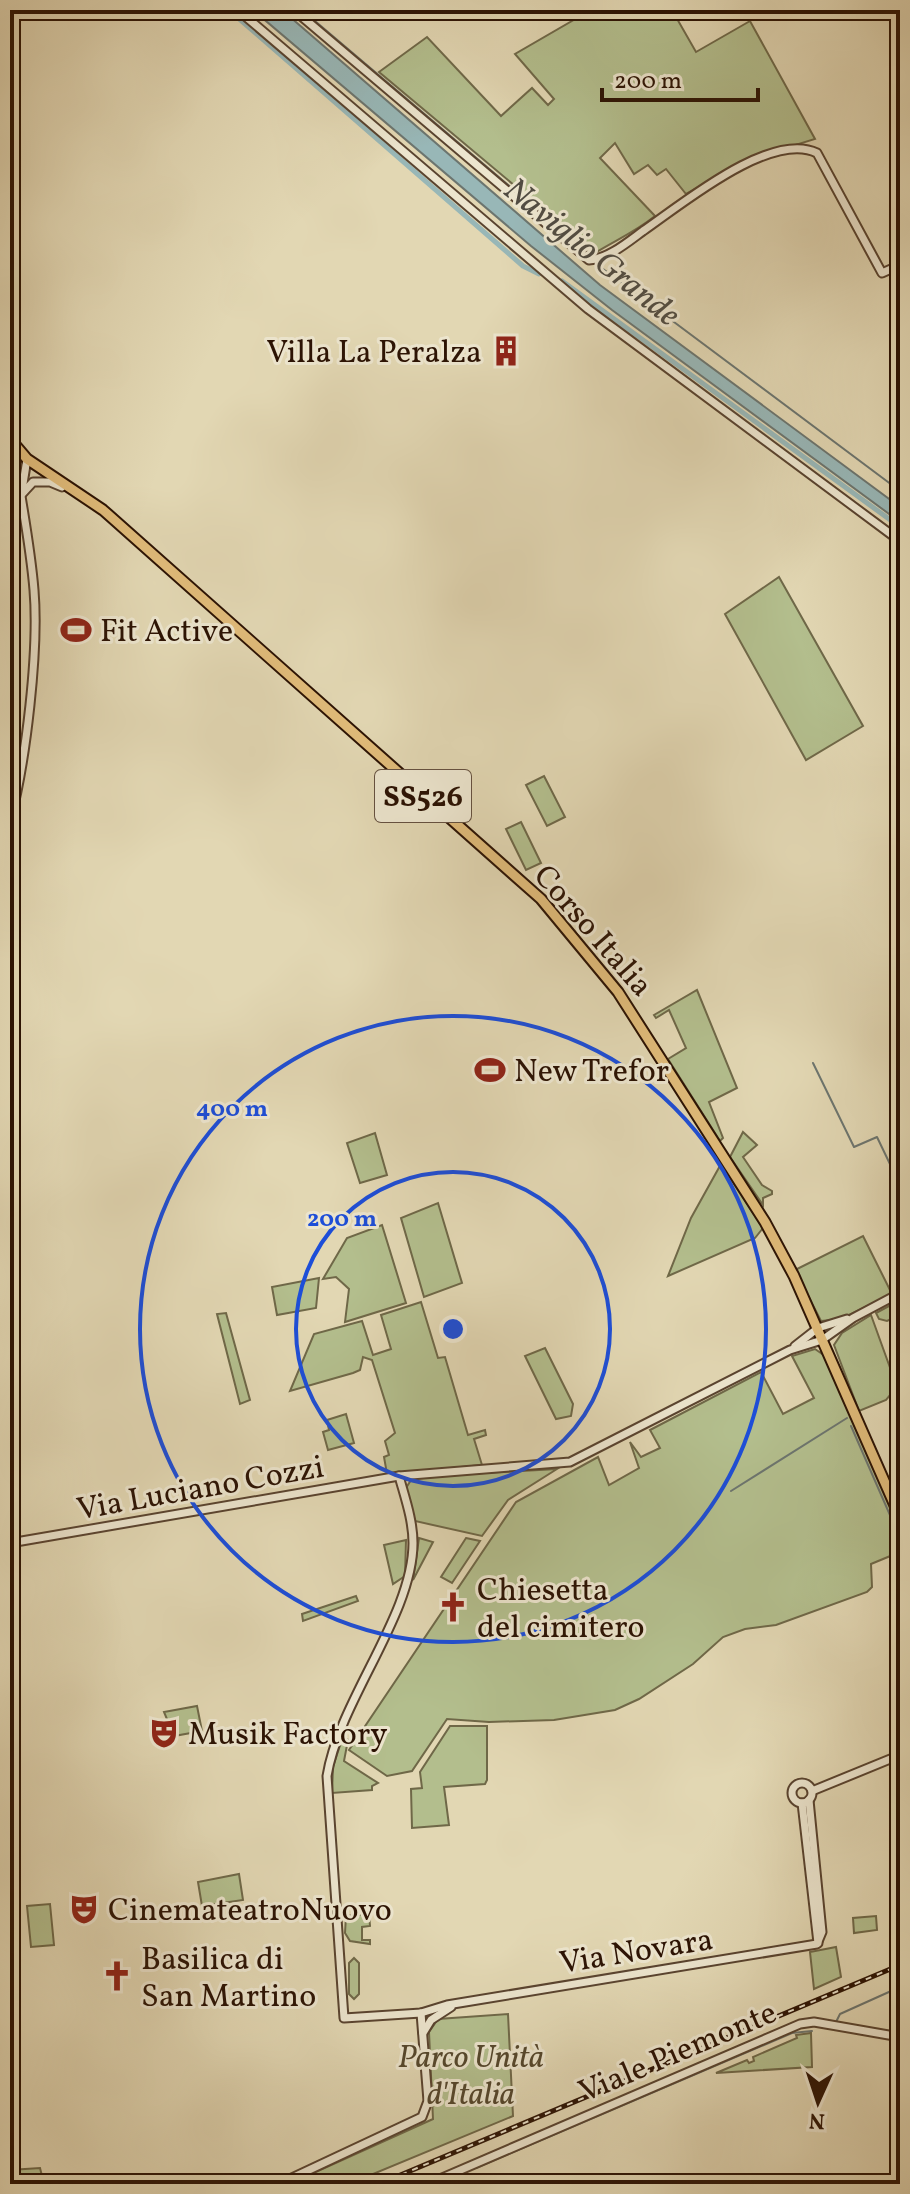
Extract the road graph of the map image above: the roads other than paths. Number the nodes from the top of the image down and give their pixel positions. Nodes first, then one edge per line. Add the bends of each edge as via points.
1 (238, 10) edge
2 (294, 10) edge
3 (900, 265) edge
4 (11, 441) edge
5 (29, 462) junction
6 (17, 472) junction
7 (77, 491) junction
8 (20, 496) junction
9 (900, 541) edge
10 (10, 821) edge
11 (900, 1293) edge
12 (862, 1313) junction
13 (818, 1328) junction
14 (822, 1340) junction
15 (790, 1350) junction
16 (399, 1476) junction
17 (900, 1517) edge
18 (10, 1543) edge
19 (900, 1755) edge
20 (812, 1791) junction
21 (805, 1802) junction
22 (423, 2017) junction
23 (900, 2037) edge
24 (279, 2184) edge
25 (428, 2184) edge

1 - 9 street via 588,309
2 - 3 street via 593,260 738,168 806,147 817,153 882,273
4 - 5 main road, Corso Italia / SS526
4 - 6 street
5 - 6 street
5 - 7 main road, Corso Italia / SS526
5 - 8 street
6 - 8 street
7 - 8 street via 41,481 27,486
7 - 13 main road, Corso Italia / SS526 via 541,899 639,1023 765,1222
8 - 10 street via 35,625
11 - 12 street
12 - 13 street
12 - 14 street
13 - 14 main road, Corso Italia / SS526
13 - 15 street
14 - 15 street
14 - 17 main road, Corso Italia / SS526
15 - 16 street, Via Luciano Cozzi via 578,1459 558,1465
16 - 18 street, Via Luciano Cozzi
16 - 22 street via 412,1529 410,1570 327,1776 344,2018
19 - 20 street
20 - 21 street
20 - 21 street via 806,1783 793,1787 792,1796
21 - 22 street, Via Novara via 820,1942 459,2003
22 - 24 street via 428,2101 418,2121
23 - 25 street, Viale Piemonte via 800,2024

